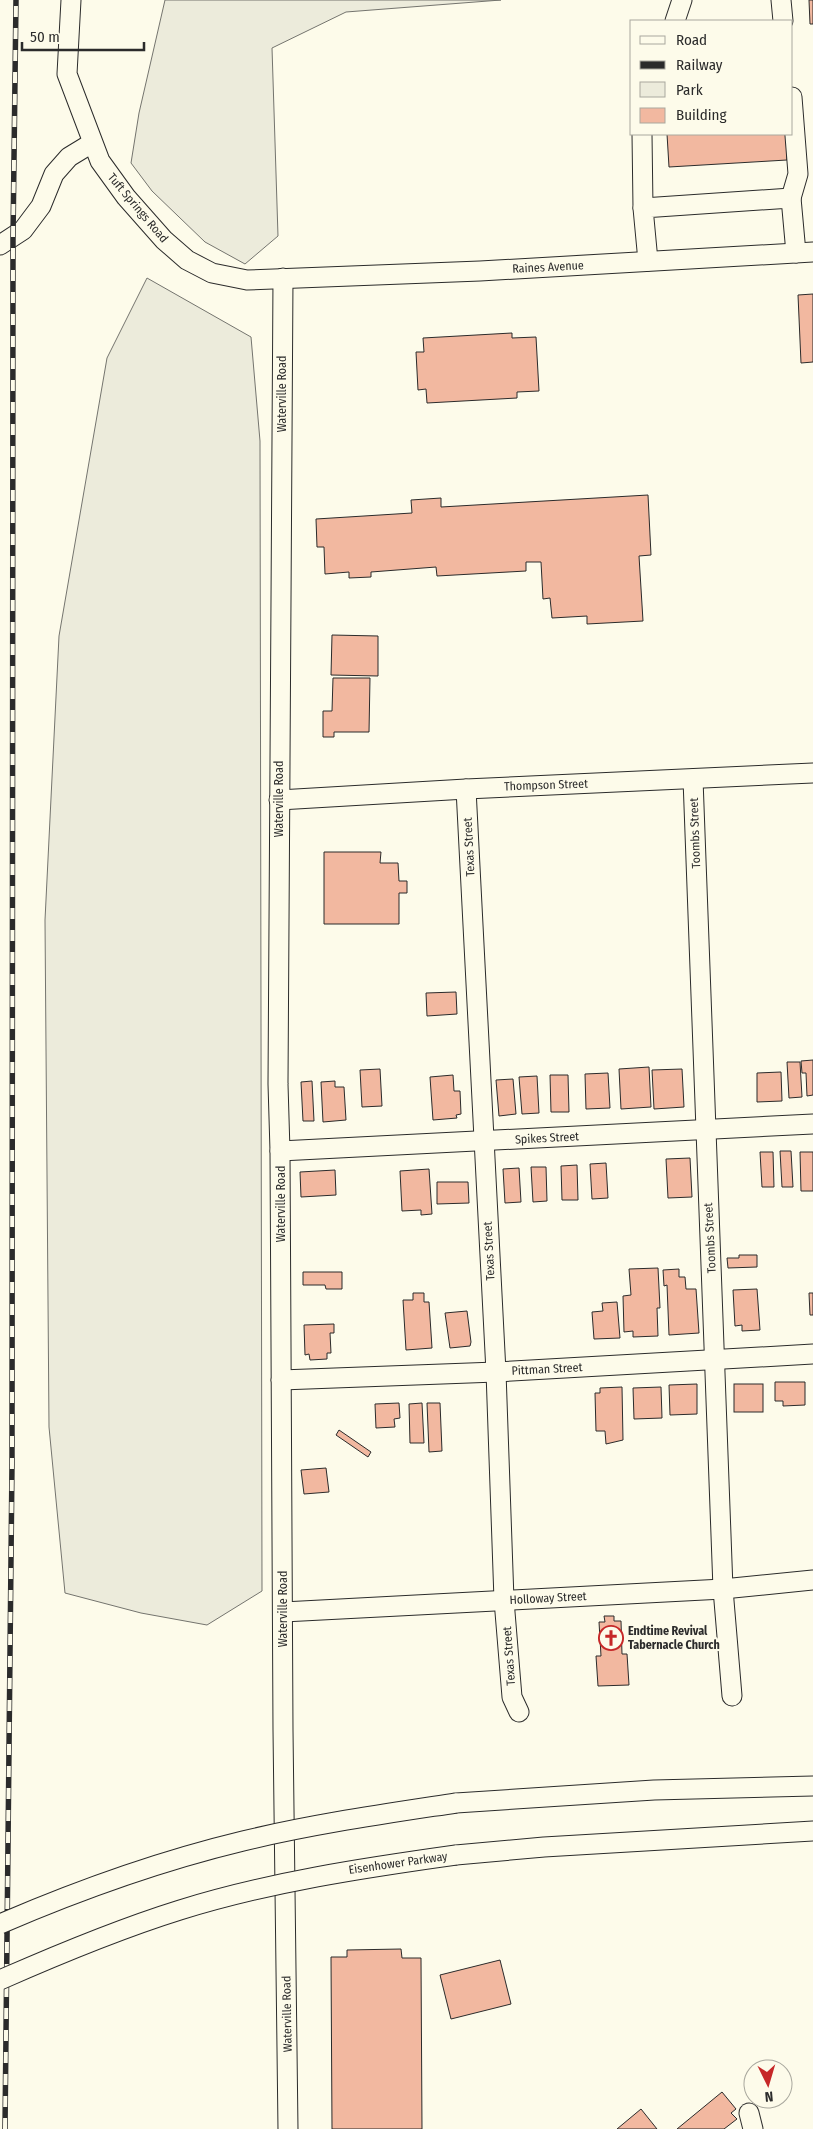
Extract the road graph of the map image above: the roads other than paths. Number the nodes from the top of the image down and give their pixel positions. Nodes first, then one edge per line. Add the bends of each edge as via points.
1 (71, 0) edge
2 (682, 0) edge
3 (781, 0) edge
4 (675, 20) edge
5 (784, 20) edge
6 (793, 111) edge
7 (642, 135) edge
8 (92, 143) junction
9 (791, 198) junction
10 (643, 208) junction
11 (0, 245) edge
12 (804, 252) edge
13 (648, 261) junction
14 (283, 278) junction
15 (813, 773) edge
16 (692, 779) junction
17 (466, 789) junction
18 (279, 800) junction
19 (813, 1124) edge
20 (705, 1129) junction
21 (483, 1141) junction
22 (280, 1151) junction
23 (813, 1354) edge
24 (716, 1359) junction
25 (496, 1372) junction
26 (281, 1380) junction
27 (813, 1580) edge
28 (723, 1589) junction
29 (504, 1600) junction
30 (283, 1612) junction
31 (732, 1696) dead end
32 (519, 1712) dead end
33 (813, 1786) edge
34 (813, 1831) edge
35 (0, 1924) edge
36 (0, 1980) edge
37 (288, 2129) edge

1 - 8 street, Tuft Springs Road via 67,74
2 - 4 street
3 - 5 street
6 - 9 street via 798,174
7 - 10 street
8 - 11 street via 69,157 54,174 41,206 23,230
8 - 14 street, Tuft Springs Road via 100,161 126,197 164,240 187,260 228,278
9 - 10 street
9 - 12 street
10 - 13 street
12 - 13 street, Raines Avenue
13 - 14 street, Raines Avenue
14 - 18 street, Waterville Road
15 - 16 street, Thompson Street
16 - 17 street, Thompson Street
16 - 20 street, Toombs Street
17 - 18 street, Thompson Street
17 - 21 street, Texas Street
18 - 22 street, Waterville Road
19 - 20 street, Spikes Street
20 - 21 street, Spikes Street
20 - 24 street, Toombs Street
21 - 22 street, Spikes Street
21 - 25 street, Texas Street
22 - 26 street, Waterville Road
23 - 24 street, Pittman Street
24 - 25 street, Pittman Street
24 - 28 street, Toombs Street
25 - 26 street, Pittman Street
25 - 29 street, Texas Street
26 - 30 street, Waterville Road
27 - 28 street, Holloway Street
28 - 29 street, Holloway Street
28 - 31 street, Toombs Street
29 - 30 street, Holloway Street
29 - 32 street, Texas Street via 512,1697
30 - 37 street, Waterville Road
33 - 35 street, bridge via 654,1790 456,1804 340,1820 242,1841 154,1865
34 - 36 street, Eisenhower Parkway, bridge via 456,1855 296,1880 182,1909 73,1948

